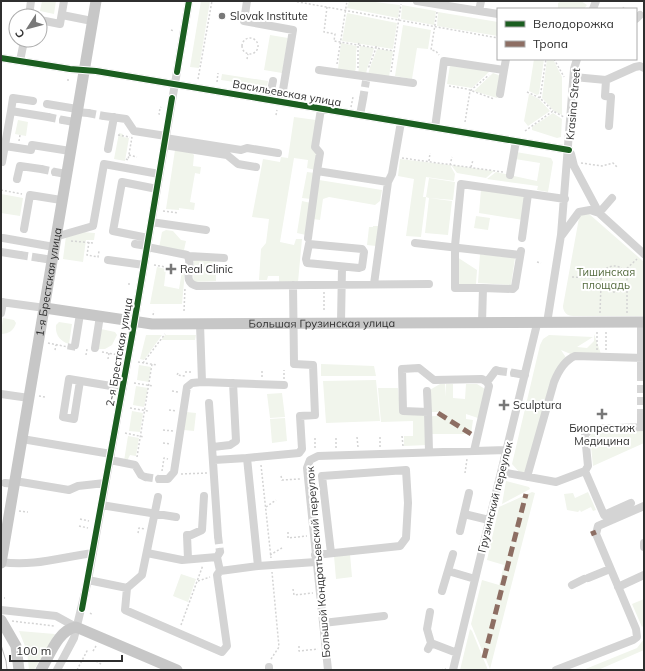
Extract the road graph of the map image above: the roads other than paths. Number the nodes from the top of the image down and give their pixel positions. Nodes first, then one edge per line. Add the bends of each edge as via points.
1 (64, 1) edge
2 (96, 1) edge
3 (189, 1) edge
4 (247, 1) edge
5 (417, 1) edge
6 (481, 1) edge
7 (451, 4) edge
8 (437, 5) edge
9 (479, 11) junction
10 (497, 14) edge
11 (62, 15) junction
12 (92, 21) junction
13 (48, 22) edge
14 (23, 48) edge
15 (1, 58) edge
16 (505, 60) edge
17 (577, 60) edge
18 (20, 61) junction
19 (644, 68) edge
20 (500, 69) junction
21 (83, 70) junction
22 (319, 70) dead end
23 (574, 77) junction
24 (606, 80) junction
25 (273, 81) dead end
26 (413, 83) dead end
27 (175, 84) junction
28 (499, 97) road end
29 (363, 98) tunnel mouth
30 (269, 100) junction
31 (33, 101) dead end
32 (281, 102) junction
33 (47, 104) dead end
34 (321, 109) junction
35 (11, 111) junction
36 (88, 113) tunnel mouth
37 (360, 115) junction
38 (73, 116) junction
39 (104, 116) tunnel mouth
40 (114, 117) junction
41 (48, 118) tunnel mouth
42 (401, 122) junction
43 (610, 126) dead end
44 (435, 128) junction
45 (165, 139) junction
46 (516, 141) junction
47 (5, 146) junction
48 (108, 149) dead end
49 (569, 150) junction
50 (70, 151) junction
51 (278, 153) dead end
52 (2, 162) edge
53 (256, 167) dead end
54 (41, 170) tunnel mouth
55 (317, 171) junction
56 (159, 174) junction
57 (511, 174) road end
58 (17, 179) dead end
59 (388, 182) junction
60 (157, 189) junction
61 (528, 194) junction
62 (612, 198) dead end
63 (565, 199) junction
64 (61, 200) junction
65 (599, 214) junction
66 (151, 222) junction
67 (24, 229) dead end
68 (206, 230) dead end
69 (561, 235) junction
70 (3, 238) dead end
71 (308, 238) dead end
72 (522, 238) dead end
73 (415, 243) dead end
74 (135, 244) dead end
75 (147, 244) junction
76 (455, 246) junction
77 (56, 248) junction
78 (1, 252) edge
79 (20, 255) tunnel mouth
80 (40, 255) tunnel mouth
81 (189, 256) junction
82 (641, 256) edge
83 (224, 258) dead end
84 (108, 260) dead end
85 (144, 265) junction
86 (342, 267) junction
87 (342, 284) junction
88 (374, 284) junction
89 (429, 284) dead end
90 (293, 285) junction
91 (483, 288) junction
92 (2, 302) edge
93 (45, 308) junction
94 (1, 313) edge
95 (79, 313) junction
96 (100, 316) junction
97 (134, 322) junction
98 (341, 322) junction
99 (642, 322) edge
100 (293, 323) junction
101 (482, 323) junction
102 (200, 324) junction
103 (542, 324) junction
104 (94, 350) road end
105 (642, 358) edge
106 (499, 371) dead end
107 (514, 373) tunnel mouth
108 (525, 375) junction
109 (641, 375) dead end
110 (80, 381) dead end
111 (202, 382) junction
112 (487, 382) junction
113 (233, 383) junction
114 (284, 385) dead end
115 (123, 388) junction
116 (427, 391) dead end
117 (1, 394) edge
118 (34, 397) junction
119 (210, 403) dead end
120 (428, 412) junction
121 (641, 417) dead end
122 (642, 427) edge
123 (22, 439) junction
124 (213, 447) junction
125 (506, 450) junction
126 (471, 451) junction
127 (301, 452) junction
128 (429, 452) junction
129 (110, 457) junction
130 (247, 458) junction
131 (214, 460) junction
132 (310, 460) junction
133 (585, 471) junction
134 (500, 472) junction
135 (145, 477) tunnel mouth
136 (527, 477) junction
137 (160, 478) tunnel mouth
138 (11, 483) junction
139 (105, 483) junction
140 (469, 493) dead end
141 (204, 496) dead end
142 (158, 497) dead end
143 (631, 503) dead end
144 (101, 505) junction
145 (644, 506) edge
146 (154, 514) junction
147 (464, 514) junction
148 (176, 517) dead end
149 (489, 520) junction
150 (4, 523) edge
151 (460, 532) dead end
152 (218, 536) tunnel mouth
153 (3, 538) edge
154 (644, 543) edge
155 (644, 547) edge
156 (93, 553) junction
157 (331, 553) junction
158 (147, 554) junction
159 (453, 554) dead end
160 (316, 558) junction
161 (188, 559) junction
162 (1, 561) edge
163 (258, 566) junction
164 (610, 568) junction
165 (448, 571) junction
166 (218, 573) junction
167 (644, 575) edge
168 (475, 579) junction
169 (88, 580) junction
170 (572, 585) dead end
171 (618, 587) junction
172 (127, 588) junction
173 (442, 591) dead end
174 (1, 610) edge
175 (430, 612) dead end
176 (384, 616) dead end
177 (1, 620) edge
178 (323, 623) junction
179 (1, 626) edge
180 (76, 627) junction
181 (10, 635) junction
182 (457, 652) junction
183 (562, 669) edge
184 (19, 670) edge
185 (41, 670) edge
186 (57, 670) edge
187 (177, 670) edge
188 (328, 670) edge
189 (450, 670) edge

1 - 11 street
2 - 12 main road, 1-я Брестская улица
3 - 27 street, 2-я Брестская улица
4 - 32 street via 244,21 293,30
5 - 8 street
6 - 9 street
7 - 8 street
7 - 9 street
9 - 10 street
11 - 12 street
11 - 13 street via 60,24
12 - 21 main road, 1-я Брестская улица
14 - 18 street
15 - 18 street, Васильевская улица
16 - 20 street
17 - 23 street, Krasina Street
18 - 21 street, Васильевская улица
19 - 24 street via 635,67
20 - 28 street
20 - 44 street via 444,61
21 - 27 street, Васильевская улица
21 - 38 main road, 1-я Брестская улица
22 - 26 street via 366,79
23 - 24 street
23 - 49 street, Krasina Street
24 - 43 street via 605,96 611,97
25 - 30 street
27 - 30 street, Васильевская улица
27 - 45 street, 2-я Брестская улица
29 - 37 street
30 - 32 street, Васильевская улица
31 - 35 street via 13,98
32 - 34 street, Васильевская улица
33 - 38 street
34 - 37 street, Васильевская улица
34 - 55 street via 315,146 320,153
35 - 41 street
35 - 47 street
36 - 38 street
37 - 42 street, Васильевская улица
38 - 50 main road, 1-я Брестская улица
39 - 40 street
40 - 45 street via 126,119 134,131
40 - 48 street
42 - 44 street, Васильевская улица
42 - 59 street via 392,174
44 - 46 street, Васильевская улица
45 - 51 street
45 - 53 street via 227,155 238,164
45 - 56 street, 2-я Брестская улица
46 - 49 street, Васильевская улица
46 - 57 street
47 - 50 street via 31,150 32,145
47 - 52 street
49 - 63 street
49 - 65 street via 574,166
50 - 64 main road, 1-я Брестская улица via 60,173
54 - 58 street via 20,166
55 - 59 street
55 - 71 street
56 - 60 street, 2-я Брестская улица
56 - 77 street via 104,164 93,226
59 - 88 street
60 - 66 street, 2-я Брестская улица
60 - 75 street via 122,182 113,231
61 - 63 street
61 - 72 street
61 - 76 street via 461,184
62 - 65 street
63 - 69 street
64 - 67 street via 30,195
64 - 77 main road, 1-я Брестская улица
65 - 69 street via 590,210 579,212
65 - 82 street
66 - 68 street
66 - 75 street, 2-я Брестская улица
69 - 103 street
70 - 77 street
73 - 76 street
74 - 75 street
75 - 81 street
75 - 85 street, 2-я Брестская улица
76 - 91 street via 455,288
76 - 91 street via 520,253 513,289
77 - 80 street
77 - 93 main road, 1-я Брестская улица
78 - 79 street
81 - 83 street
81 - 90 street via 188,278 190,283 197,286
84 - 85 street
85 - 97 street, 2-я Брестская улица
86 - 86 street via 307,263 308,245 364,250 360,268
86 - 87 street
87 - 88 street
87 - 90 street
87 - 98 street
88 - 89 street
90 - 100 street
91 - 101 street
92 - 93 street, Большая Грузинская улица
92 - 94 street
93 - 95 main road, Большая Грузинская улица
93 - 118 main road, 1-я Брестская улица
95 - 95 street via 75,346 75,325
95 - 96 main road, Большая Грузинская улица
96 - 97 main road, Большая Грузинская улица
96 - 104 street
97 - 102 main road, Большая Грузинская улица
97 - 115 street, 2-я Брестская улица
98 - 100 main road, Большая Грузинская улица
98 - 101 main road, Большая Грузинская улица
99 - 103 main road, Большая Грузинская улица
99 - 105 street
100 - 102 main road, Большая Грузинская улица
100 - 127 street via 294,364 313,365 315,415 300,416
101 - 103 main road, Большая Грузинская улица
102 - 111 street
103 - 108 street, Грузинский переулок
105 - 109 street
105 - 136 street via 572,358 557,375
106 - 112 street via 496,370
107 - 108 street
108 - 125 street, Грузинский переулок
110 - 115 street
111 - 113 street
111 - 137 street via 192,382 187,387 173,474 166,479
112 - 120 street via 482,379 434,380 419,368 402,369 403,411
112 - 126 street via 489,386
113 - 114 street
113 - 124 street via 236,441 230,445
115 - 129 street, 2-я Брестская улица
116 - 120 street
117 - 118 street
118 - 123 main road, 1-я Брестская улица
119 - 124 street
120 - 128 street
121 - 122 street
122 - 133 street via 590,429 586,435 588,466
123 - 129 street
123 - 138 main road, 1-я Брестская улица
124 - 131 street
125 - 126 street, Большой Кондратьевский переулок
125 - 134 street, Грузинский переулок
126 - 128 street, Большой Кондратьевский переулок
127 - 130 street
127 - 132 street
128 - 132 street, Большой Кондратьевский переулок via 318,456
129 - 135 street via 135,465
129 - 139 street, 2-я Брестская улица
130 - 131 street
130 - 163 street
131 - 152 street
132 - 160 street, Большой Кондратьевский переулок via 307,468
133 - 136 street via 556,482
133 - 143 street via 604,515
134 - 136 street
134 - 149 street, Грузинский переулок
138 - 139 street via 68,490 78,486
138 - 150 main road, 1-я Брестская улица
139 - 144 street, 2-я Брестская улица
140 - 147 street
141 - 161 street via 202,530 187,535
142 - 146 street
144 - 146 street
144 - 156 street, 2-я Брестская улица
145 - 164 street via 603,524 596,530 597,539
146 - 148 street
146 - 158 street
147 - 149 street
147 - 151 street
149 - 168 street, Грузинский переулок
150 - 153 main road, 1-я Брестская улица
153 - 162 main road, 1-я Брестская улица
154 - 155 street
156 - 162 street via 16,565
156 - 169 street, 2-я Брестская улица
157 - 157 street via 400,546 406,538 406,470 322,476
157 - 160 street
158 - 161 street
158 - 172 street via 142,575
159 - 165 street
160 - 163 street
160 - 178 street, Большой Кондратьевский переулок
161 - 166 street via 219,554
163 - 166 street
164 - 170 street
164 - 171 street
165 - 168 street
165 - 173 street
166 - 172 street via 227,644 226,650 220,652 125,610
167 - 171 street
168 - 182 street, Грузинский переулок
169 - 172 street
169 - 180 street, 2-я Брестская улица
171 - 183 street via 637,637
174 - 180 street via 56,616
175 - 182 street via 427,628 430,646
176 - 178 street
177 - 181 main road
178 - 188 street, Большой Кондратьевский переулок
179 - 181 street
180 - 185 main road via 62,633
180 - 186 street, 2-я Брестская улица via 74,638
180 - 187 main road
181 - 184 main road via 17,651
182 - 189 street, Грузинский переулок

